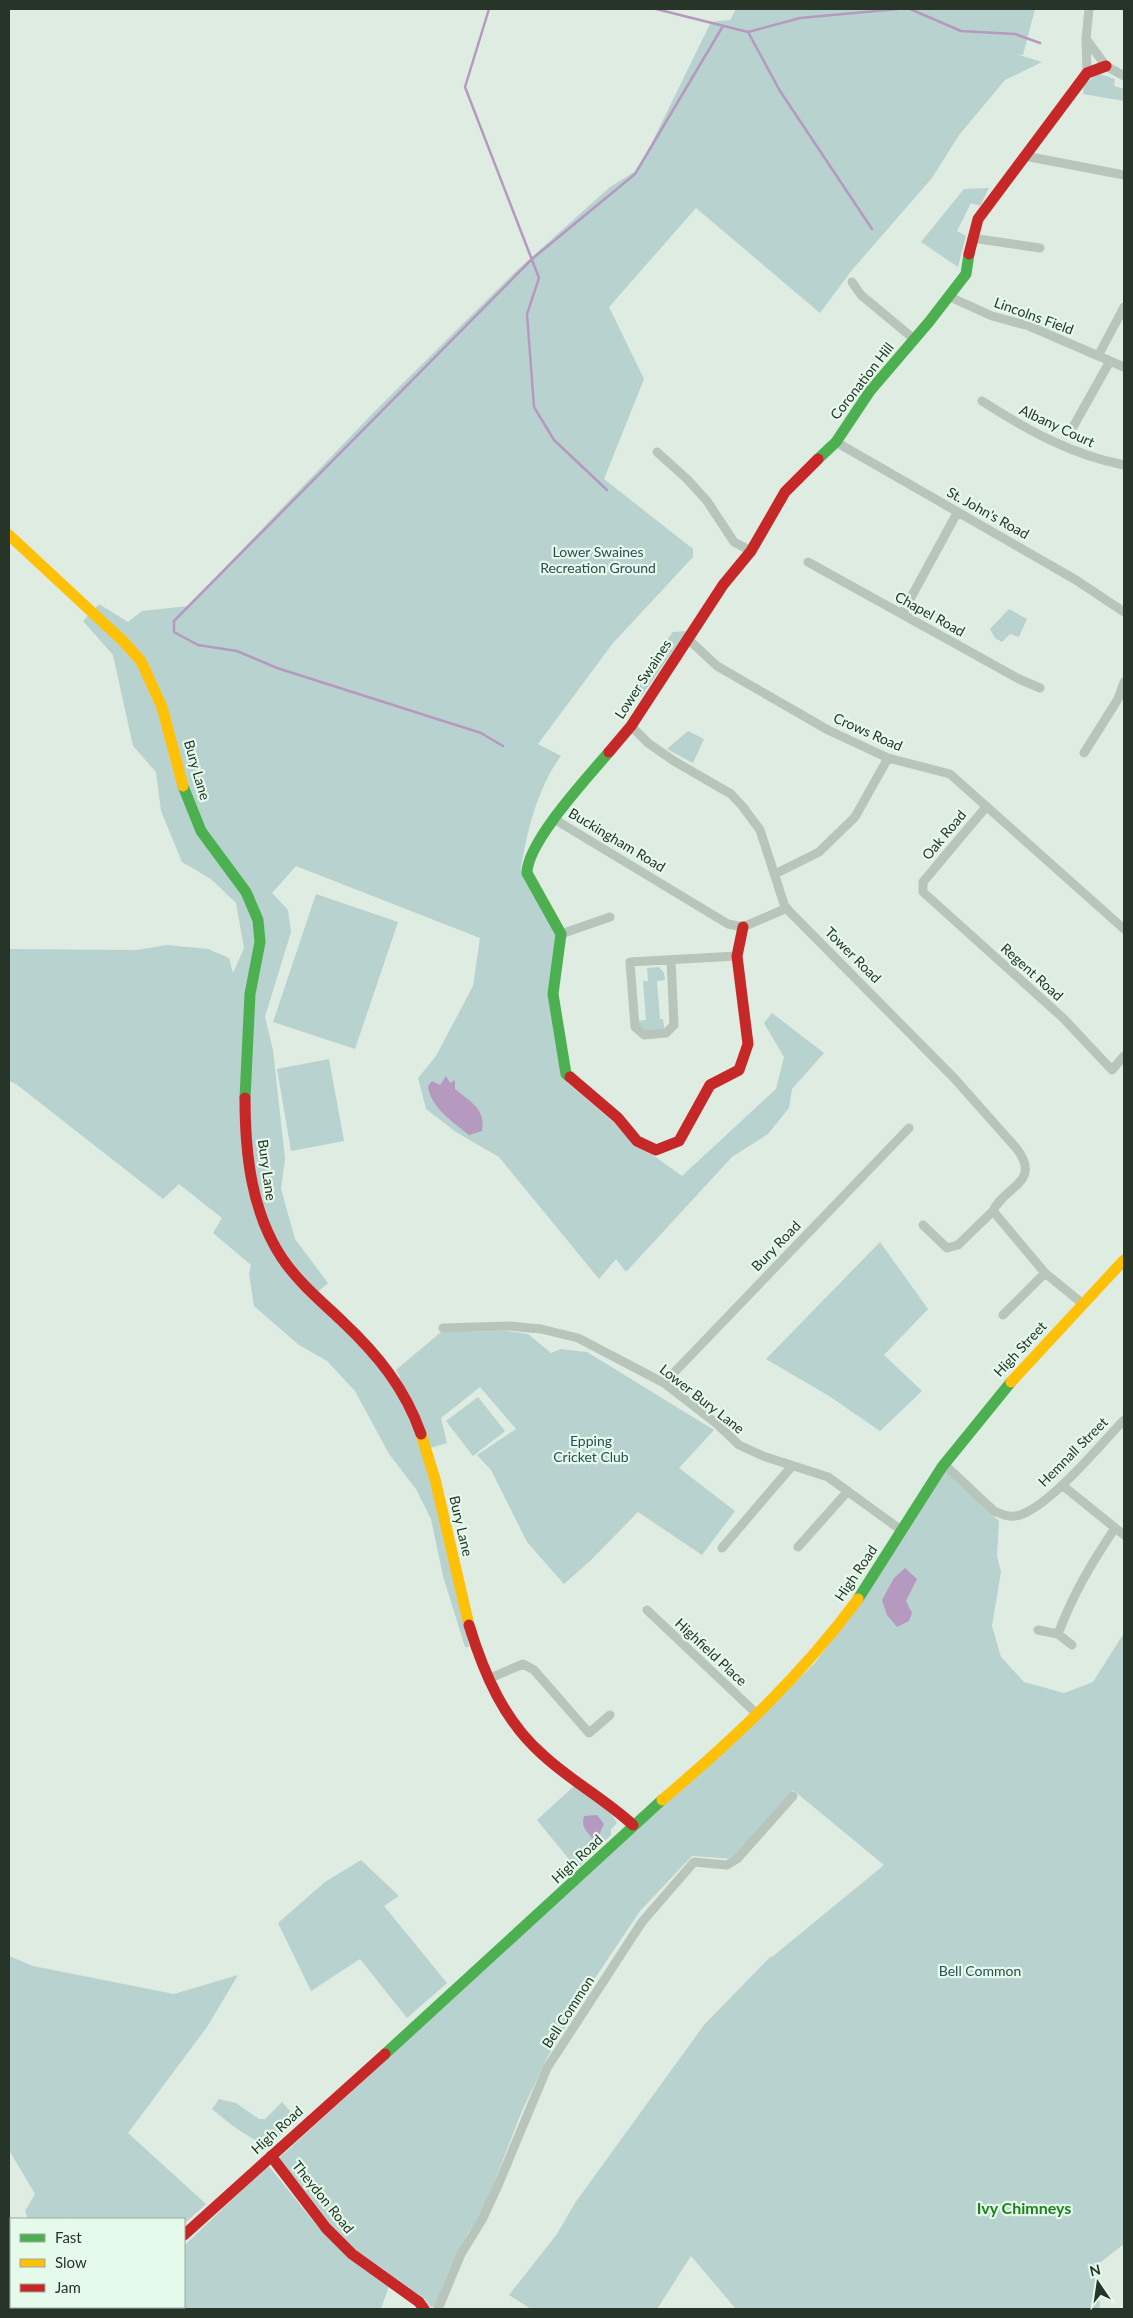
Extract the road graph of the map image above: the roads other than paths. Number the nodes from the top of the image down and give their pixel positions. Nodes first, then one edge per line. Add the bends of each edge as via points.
1 (1089, 9) edge
2 (1086, 39) junction
3 (1106, 66) junction
4 (1086, 72) junction
5 (1124, 76) edge
6 (1025, 156) junction
7 (1124, 175) edge
8 (972, 238) junction
9 (1040, 248) dead end
10 (852, 282) dead end
11 (950, 297) junction
12 (1124, 306) edge
13 (914, 339) junction
14 (1098, 356) junction
15 (1110, 361) junction
16 (1124, 367) edge
17 (982, 401) dead end
18 (1073, 427) dead end
19 (836, 442) junction
20 (657, 452) dead end
21 (1124, 465) edge
22 (957, 512) junction
23 (9, 535) edge
24 (751, 551) junction
25 (808, 562) dead end
26 (1124, 612) edge
27 (902, 614) junction
28 (688, 639) junction
29 (1124, 682) edge
30 (1040, 688) dead end
31 (631, 726) junction
32 (1084, 753) dead end
33 (888, 758) junction
34 (986, 807) junction
35 (554, 819) junction
36 (775, 874) junction
37 (923, 882) joint
38 (787, 908) junction
39 (610, 917) dead end
40 (743, 927) junction
41 (1124, 929) edge
42 (561, 934) junction
43 (737, 956) junction
44 (671, 960) junction
45 (1124, 1056) edge
46 (909, 1128) dead end
47 (993, 1211) junction
48 (922, 1224) dead end
49 (1124, 1260) edge
50 (1045, 1272) junction
51 (1083, 1304) junction
52 (1003, 1315) dead end
53 (443, 1328) dead end
54 (664, 1383) junction
55 (1124, 1420) edge
56 (944, 1464) junction
57 (792, 1466) junction
58 (1062, 1486) junction
59 (848, 1491) junction
60 (1115, 1528) junction
61 (902, 1530) junction
62 (1124, 1535) edge
63 (798, 1547) dead end
64 (722, 1548) dead end
65 (646, 1610) dead end
66 (1038, 1630) dead end
67 (1058, 1634) junction
68 (1072, 1645) dead end
69 (488, 1679) junction
70 (757, 1714) junction
71 (610, 1715) dead end
72 (792, 1796) dead end
73 (633, 1825) junction
74 (271, 2156) junction
75 (185, 2234) edge
76 (424, 2309) edge
77 (438, 2309) edge

1 - 2 street
2 - 3 street
2 - 4 street
3 - 4 main road
3 - 5 street
4 - 6 main road, Coronation Hill
6 - 7 street
6 - 8 main road, Coronation Hill via 978,219
8 - 9 street
8 - 11 main road, Coronation Hill via 966,274
10 - 13 street, Coronation Hill via 861,295
11 - 13 main road, Coronation Hill
11 - 14 street, Lincolns Field
12 - 14 street
13 - 19 main road, Coronation Hill via 870,391
14 - 15 street, Lincolns Field
15 - 16 street, Lincolns Field
15 - 18 street
17 - 21 street, Albany Court via 1046,439 1097,460
19 - 22 street, St. John's Road
19 - 24 main road, Lower Swaines via 785,492
20 - 24 street via 707,501 734,542
22 - 26 street, St. John's Road via 1076,580
22 - 27 street
23 - 69 main road, Bury Lane via 140,659 168,724 198,825 216,855 250,898 257,916 260,946 252,975 244,1084 249,1160 258,1209 269,1239 285,1265 366,1342 400,1385 420,1427 472,1636
24 - 28 main road, Lower Swaines
25 - 27 street, Chapel Road
27 - 30 street, Chapel Road
28 - 31 main road, Lower Swaines
28 - 33 street, Crows Road via 717,666 828,730
29 - 32 street via 1118,699
31 - 35 main road, Lower Swaines
31 - 36 street, Tower Road via 648,743 737,800 760,830
33 - 34 street, Crows Road via 950,774
33 - 36 street via 855,817 819,852
34 - 37 street, Oak Road
34 - 41 street, Crows Road
35 - 40 street, Buckingham Road via 728,924
35 - 42 main road, Buckingham Road via 527,863 527,872
36 - 38 street, Tower Road
37 - 45 street, Regent Road via 923,892 1062,1017 1112,1070
38 - 40 street
38 - 47 street, Tower Road via 954,1078 1024,1159 1026,1171 1021,1182
39 - 42 street
40 - 43 main road
42 - 43 main road via 553,994 566,1074 618,1118 637,1141 656,1150 679,1141 710,1085 739,1070 748,1044
43 - 44 street
44 - 44 street via 630,962 635,1028 644,1035 666,1033 674,1025
46 - 54 street, Bury Road
47 - 48 street, Tower Road via 958,1245 947,1248
47 - 50 street
49 - 51 main road, High Street
50 - 51 street
50 - 52 street
51 - 56 main road, High Street via 1009,1384
53 - 54 street, Lower Bury Lane via 484,1325 541,1329 578,1338
54 - 57 street, Lower Bury Lane via 739,1445
55 - 58 street, Hemnall Street
56 - 58 street, Hemnall Street via 982,1501 1004,1516 1027,1512
56 - 61 main road, High Road
57 - 59 street, Lower Bury Lane via 828,1477
57 - 64 street
58 - 60 street
59 - 61 street, Lower Bury Lane
59 - 63 street
60 - 62 street
60 - 67 street via 1084,1574
61 - 70 main road, High Road via 868,1585 826,1642
65 - 70 street, Highfield Place
66 - 67 street
67 - 68 street
69 - 71 street via 523,1664 534,1670 589,1733
69 - 73 main road, Bury Lane via 517,1728 539,1754 618,1810
70 - 73 main road, High Road
72 - 77 street, Bell Common via 737,1859 727,1865 694,1862 642,1922 547,2068 499,2183 461,2254
73 - 74 main road, High Road via 552,1904
74 - 75 main road, High Road
74 - 76 main road, Theydon Road via 326,2228 345,2247

